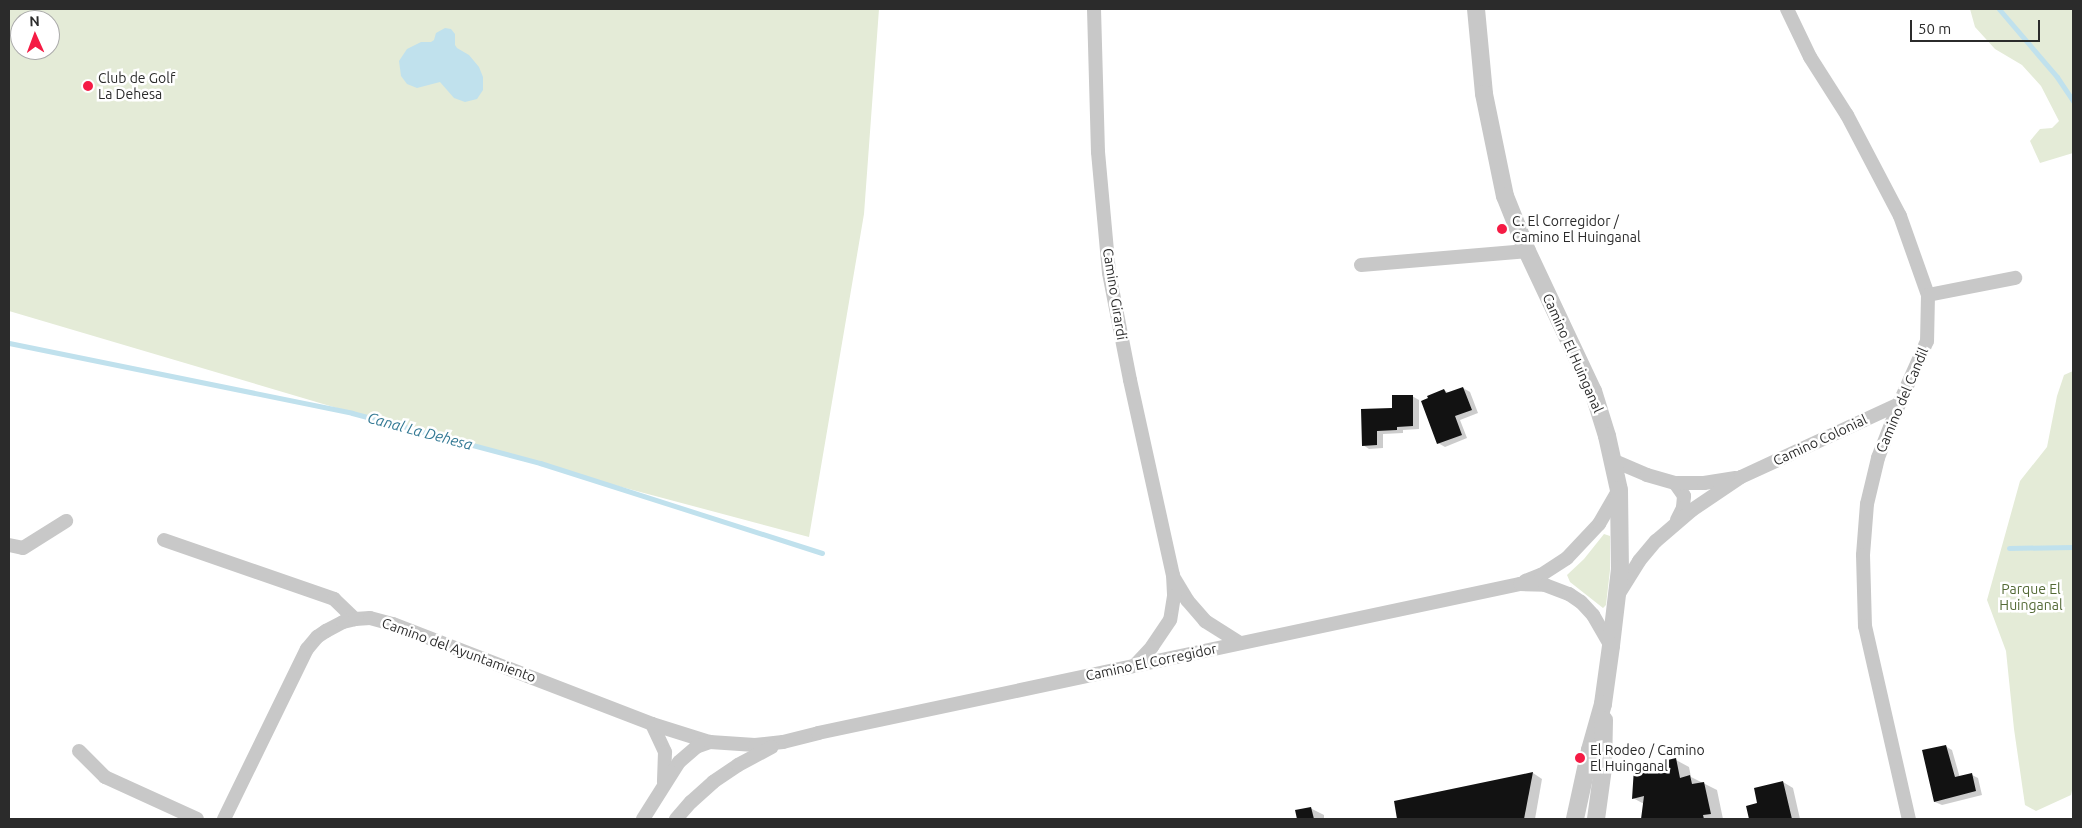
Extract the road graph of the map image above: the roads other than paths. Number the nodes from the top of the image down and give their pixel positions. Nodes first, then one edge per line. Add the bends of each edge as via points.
1 (1094, 9) edge
2 (1476, 9) edge
3 (1786, 9) edge
4 (1527, 251) junction
5 (1360, 265) dead end
6 (2015, 278) dead end
7 (1928, 295) junction
8 (1899, 404) junction
9 (1612, 460) junction
10 (1741, 477) junction
11 (1675, 483) junction
12 (1619, 490) junction
13 (66, 521) dead end
14 (1675, 523) junction
15 (164, 540) dead end
16 (9, 545) edge
17 (1566, 558) junction
18 (1173, 575) junction
19 (1520, 584) junction
20 (1570, 594) junction
21 (1618, 595) junction
22 (355, 619) junction
23 (1240, 643) junction
24 (1611, 646) junction
25 (1134, 665) junction
26 (1603, 704) junction
27 (652, 724) junction
28 (710, 742) junction
29 (782, 742) junction
30 (79, 751) dead end
31 (663, 788) junction
32 (197, 819) edge
33 (224, 819) edge
34 (644, 819) edge
35 (676, 819) edge
36 (1575, 819) edge
37 (1596, 819) edge
38 (1909, 819) edge

1 - 18 street, Camino Girardi via 1098,152 1110,272
2 - 4 street, Camino El Huinganal via 1484,94 1493,146 1505,196
3 - 7 street, Camino del Candil via 1900,216
4 - 5 street
4 - 9 street, Camino El Huinganal via 1592,391
6 - 7 street
7 - 8 street, Camino del Candil via 1927,341
8 - 10 street, Camino Colonial
8 - 38 street, Camino del Candil via 1878,458 1867,504 1862,555 1864,626
9 - 11 street, Camino Colonial
9 - 12 street, Camino El Huinganal
10 - 11 street, Camino Colonial via 1704,483
10 - 14 street, Camino Colonial
11 - 14 street via 1682,490 1684,502
12 - 17 street, Camino El Corregidor via 1599,524
12 - 21 street, Camino El Huinganal
13 - 16 street via 23,548
14 - 21 street, Camino Colonial via 1640,561
15 - 22 street via 334,599
17 - 19 street, Camino El Corregidor
17 - 20 street via 1559,574 1562,585
18 - 23 street, Camino Girardi via 1195,610 1216,630
18 - 25 street, Camino Girardi via 1170,620 1152,648
19 - 20 street, Camino El Corregidor via 1545,585
19 - 23 street, Camino El Corregidor
20 - 24 street, Camino El Corregidor via 1593,615
21 - 24 street, Camino El Huinganal
22 - 27 street, Camino del Ayuntamiento via 370,618 393,624
22 - 33 street, Camino del Ayuntamiento via 326,631 307,649
23 - 25 street, Camino El Corregidor
24 - 26 street, Camino El Huinganal
25 - 29 street, Camino El Corregidor
26 - 36 street, Camino El Huinganal
26 - 37 street, Camino El Huinganal via 1604,760
27 - 28 street, Camino del Ayuntamiento
27 - 31 street via 665,752
28 - 29 street, Camino El Corregidor via 755,745
28 - 31 street via 686,755
29 - 35 street, Camino El Corregidor via 759,752 714,782
30 - 32 street via 105,777
31 - 34 street

